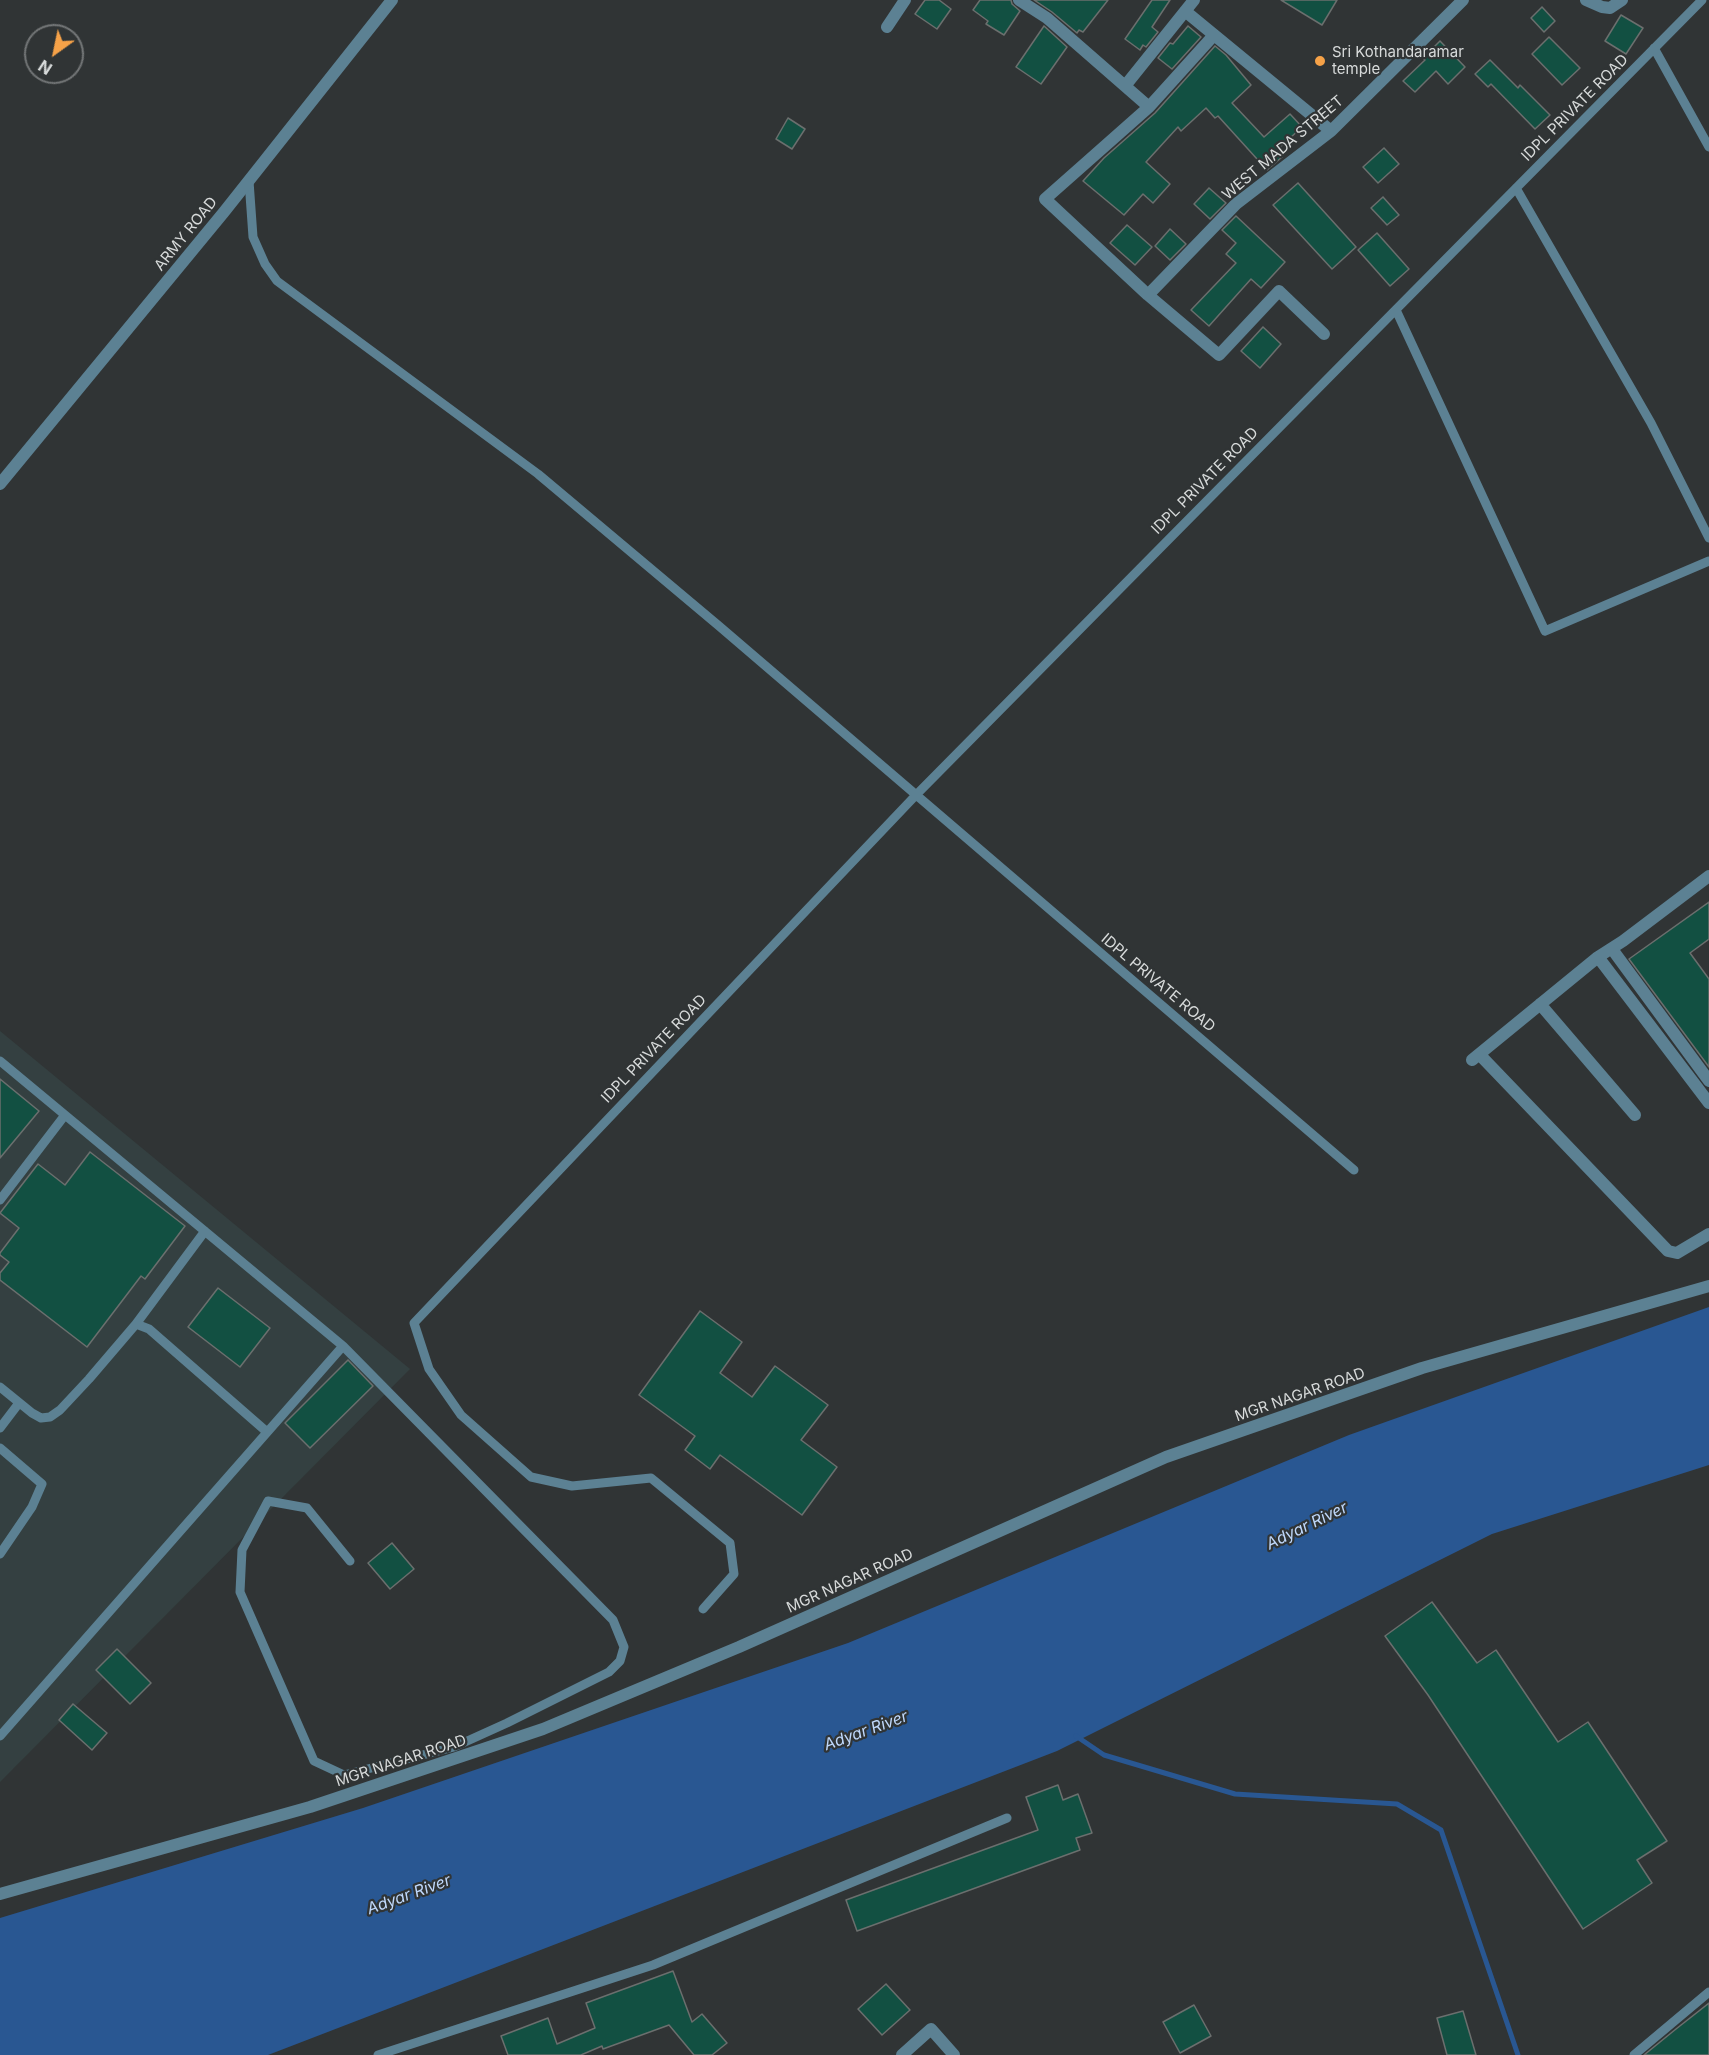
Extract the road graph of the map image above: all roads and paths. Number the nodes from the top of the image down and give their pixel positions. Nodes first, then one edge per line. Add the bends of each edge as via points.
1 (392, 0) edge
2 (904, 0) edge
3 (1019, 0) edge
4 (1194, 0) edge
5 (1463, 0) edge
6 (1586, 0) edge
7 (1622, 0) edge
8 (1702, 0) edge
9 (1185, 11) junction
10 (887, 27) dead end
11 (1214, 35) junction
12 (1654, 48) junction
13 (1125, 86) junction
14 (1149, 107) junction
15 (1331, 131) junction
16 (1709, 147) edge
17 (249, 181) junction
18 (1516, 188) junction
19 (1148, 295) junction
20 (1396, 310) junction
21 (1324, 334) dead end
22 (0, 484) edge
23 (1709, 538) edge
24 (1709, 561) edge
25 (916, 795) junction
26 (1709, 876) edge
27 (1612, 949) junction
28 (1598, 957) junction
29 (1540, 1004) junction
30 (0, 1061) edge
31 (1709, 1081) edge
32 (1709, 1104) edge
33 (65, 1115) junction
34 (1635, 1115) dead end
35 (1354, 1170) dead end
36 (0, 1200) edge
37 (205, 1232) junction
38 (1709, 1234) edge
39 (1709, 1286) edge
40 (136, 1324) junction
41 (343, 1346) junction
42 (0, 1387) edge
43 (19, 1403) junction
44 (0, 1428) edge
45 (267, 1432) junction
46 (0, 1448) edge
47 (0, 1554) edge
48 (350, 1561) dead end
49 (703, 1608) dead end
50 (0, 1736) edge
51 (1007, 1818) dead end
52 (0, 1894) edge
53 (1709, 1992) edge
54 (378, 2055) edge
55 (902, 2055) edge
56 (954, 2055) edge
57 (1634, 2055) edge

1 - 17 street, ARMY ROAD
2 - 10 street
3 - 13 street via 1047,18
4 - 9 street
5 - 15 street, WEST MADA STREET
6 - 7 street via 1610,8
8 - 12 lane, IDPL PRIVATE ROAD
9 - 11 street
9 - 13 street
11 - 14 street
11 - 15 street
12 - 16 lane
12 - 18 lane, IDPL PRIVATE ROAD
13 - 14 street
14 - 19 street via 1045,199
15 - 19 street, WEST MADA STREET via 1236,204
17 - 22 street, ARMY ROAD
17 - 25 lane via 253,237 277,282 538,474
18 - 20 lane, IDPL PRIVATE ROAD
18 - 23 lane via 1651,423
19 - 21 street via 1219,355 1279,291
20 - 24 lane via 1545,632
20 - 25 lane, IDPL PRIVATE ROAD
25 - 35 lane, IDPL PRIVATE ROAD
25 - 49 lane, IDPL PRIVATE ROAD via 414,1323 429,1369 462,1415 531,1477 573,1486 651,1478 730,1543 734,1574
26 - 27 street
27 - 28 street
27 - 31 street
28 - 29 street
28 - 32 street
29 - 34 street
29 - 38 street via 1476,1057 1668,1251 1677,1253
30 - 33 lane
33 - 36 lane
33 - 37 lane
37 - 40 lane
37 - 41 lane
39 - 52 street, MGR NAGAR ROAD via 1422,1368 1166,1457 543,1730 310,1807
40 - 43 lane via 50,1417 41,1418
40 - 45 lane via 149,1329
41 - 45 lane
41 - 48 lane via 613,1620 624,1647 620,1661 609,1672 454,1747 344,1775 314,1761 240,1592 242,1550 268,1501 307,1508
42 - 43 lane
43 - 44 lane
45 - 50 lane
46 - 47 lane via 42,1484 32,1507
51 - 54 lane via 653,1965
53 - 57 lane
55 - 56 street via 931,2029

